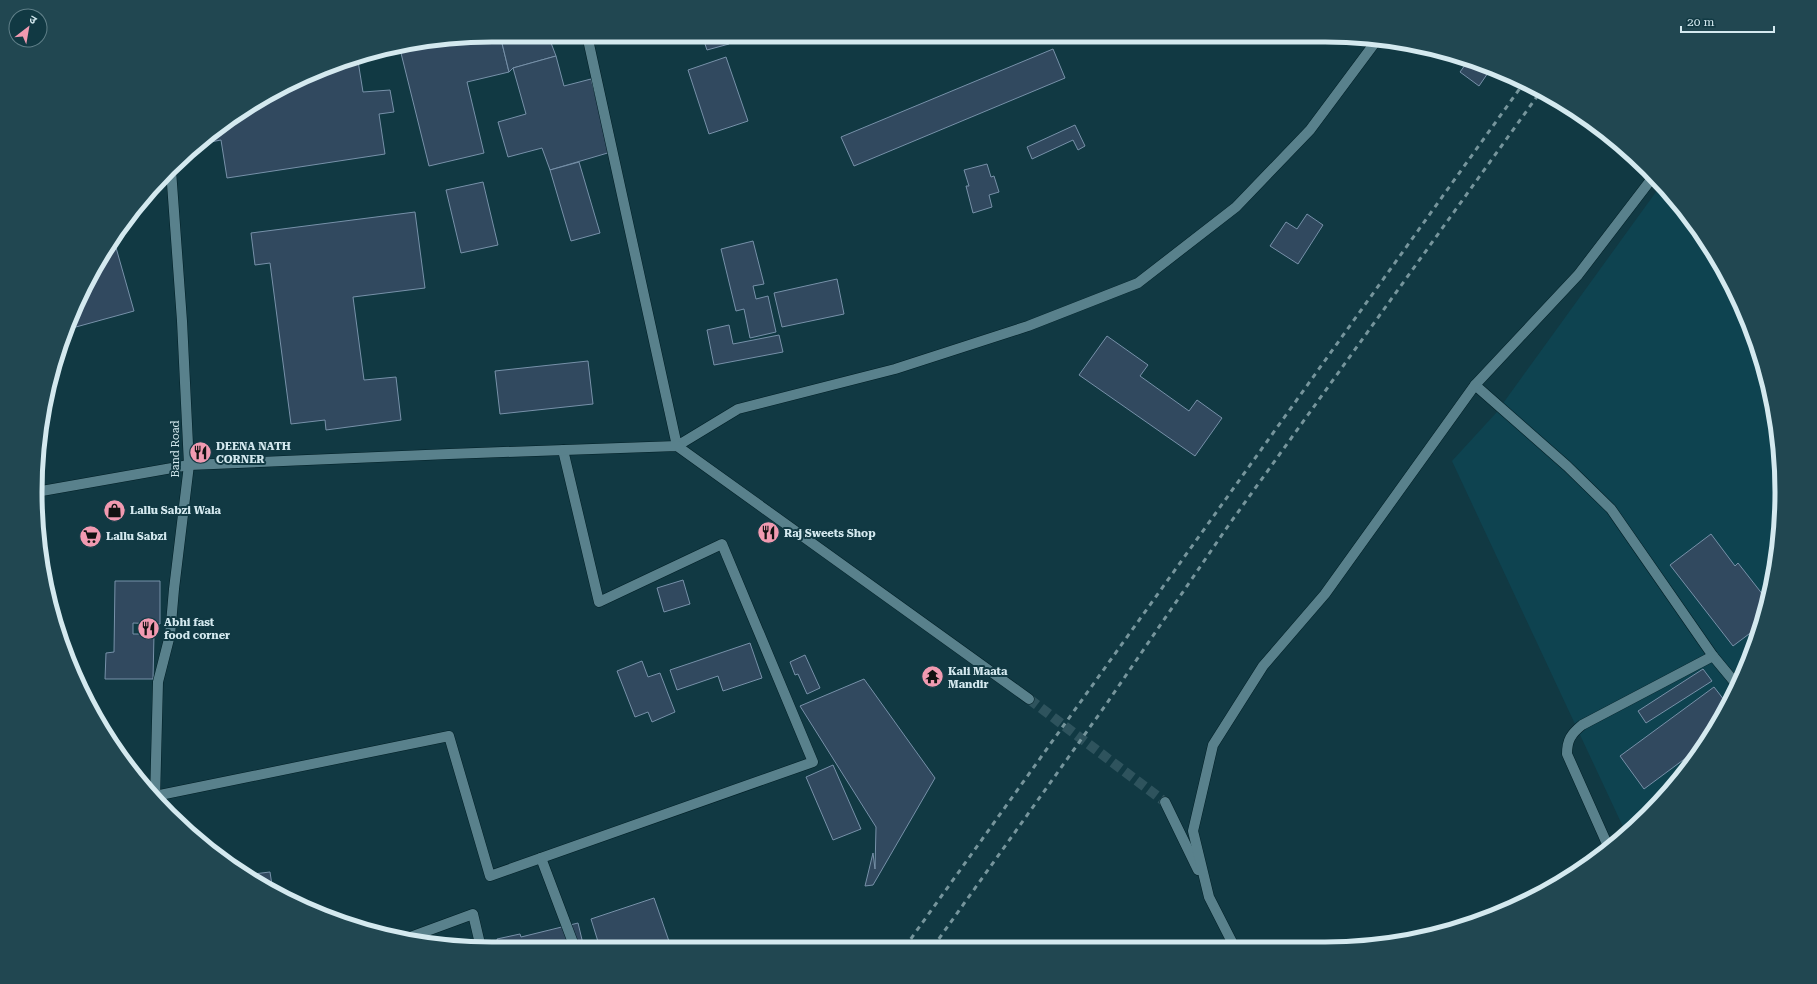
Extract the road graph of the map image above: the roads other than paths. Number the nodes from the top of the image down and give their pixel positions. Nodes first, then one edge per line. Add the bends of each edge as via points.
1 (589, 42) edge
2 (1373, 45) edge
3 (171, 177) edge
4 (1650, 181) edge
5 (1475, 385) junction
6 (677, 446) junction
7 (563, 450) junction
8 (189, 465) junction
9 (42, 491) edge
10 (1713, 656) junction
11 (1734, 681) edge
12 (1029, 700) tunnel mouth
13 (155, 790) edge
14 (161, 797) edge
15 (1165, 802) tunnel mouth
16 (1607, 843) edge
17 (541, 858) junction
18 (1209, 897) junction
19 (416, 935) edge
20 (479, 942) edge
21 (573, 942) edge
22 (1232, 942) edge

1 - 6 street
2 - 6 street via 1310,130 1236,208 1138,283 1028,326 895,369 738,409
3 - 8 street, Band Road
4 - 5 street via 1578,275
5 - 10 street via 1611,508
5 - 18 street via 1325,594 1263,666 1213,744 1192,831
6 - 7 street
6 - 12 street
7 - 8 street
7 - 17 street via 599,602 722,544 813,762
8 - 9 street
8 - 13 street, Band Road via 170,635 158,682
10 - 11 street
10 - 16 street via 1582,726 1572,734 1567,743 1567,754
14 - 17 street via 449,736 490,876
15 - 18 street
17 - 21 street
18 - 22 street
19 - 20 street via 473,914

